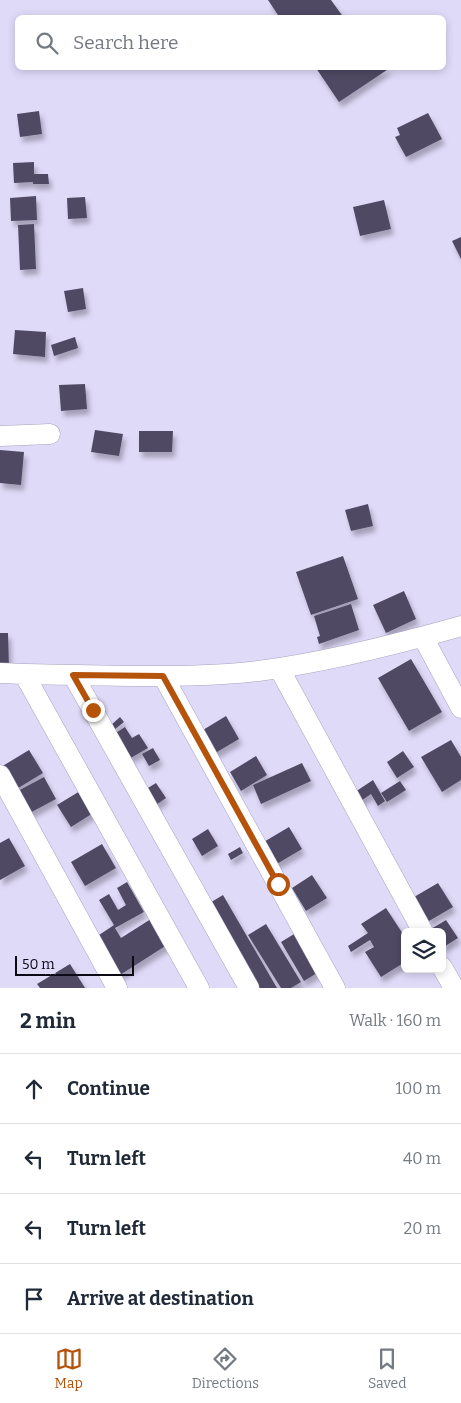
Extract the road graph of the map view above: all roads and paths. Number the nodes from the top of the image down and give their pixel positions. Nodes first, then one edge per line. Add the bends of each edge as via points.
1 (50, 434) dead end
2 (0, 436) edge
3 (461, 626) edge
4 (423, 637) junction
5 (279, 668) junction
6 (0, 674) edge
7 (24, 674) junction
8 (73, 675) junction
9 (163, 676) junction
10 (461, 708) edge
11 (0, 775) edge
12 (421, 928) edge
13 (445, 973) edge
14 (117, 988) edge
15 (199, 988) edge
16 (250, 988) edge
17 (336, 988) edge
18 (454, 988) edge

1 - 2 street
3 - 4 street
4 - 5 street via 357,654
4 - 10 street
5 - 9 street
5 - 12 street
6 - 7 street
7 - 8 street
7 - 15 street
8 - 9 street
8 - 16 street
9 - 17 street
11 - 14 street
13 - 18 street

